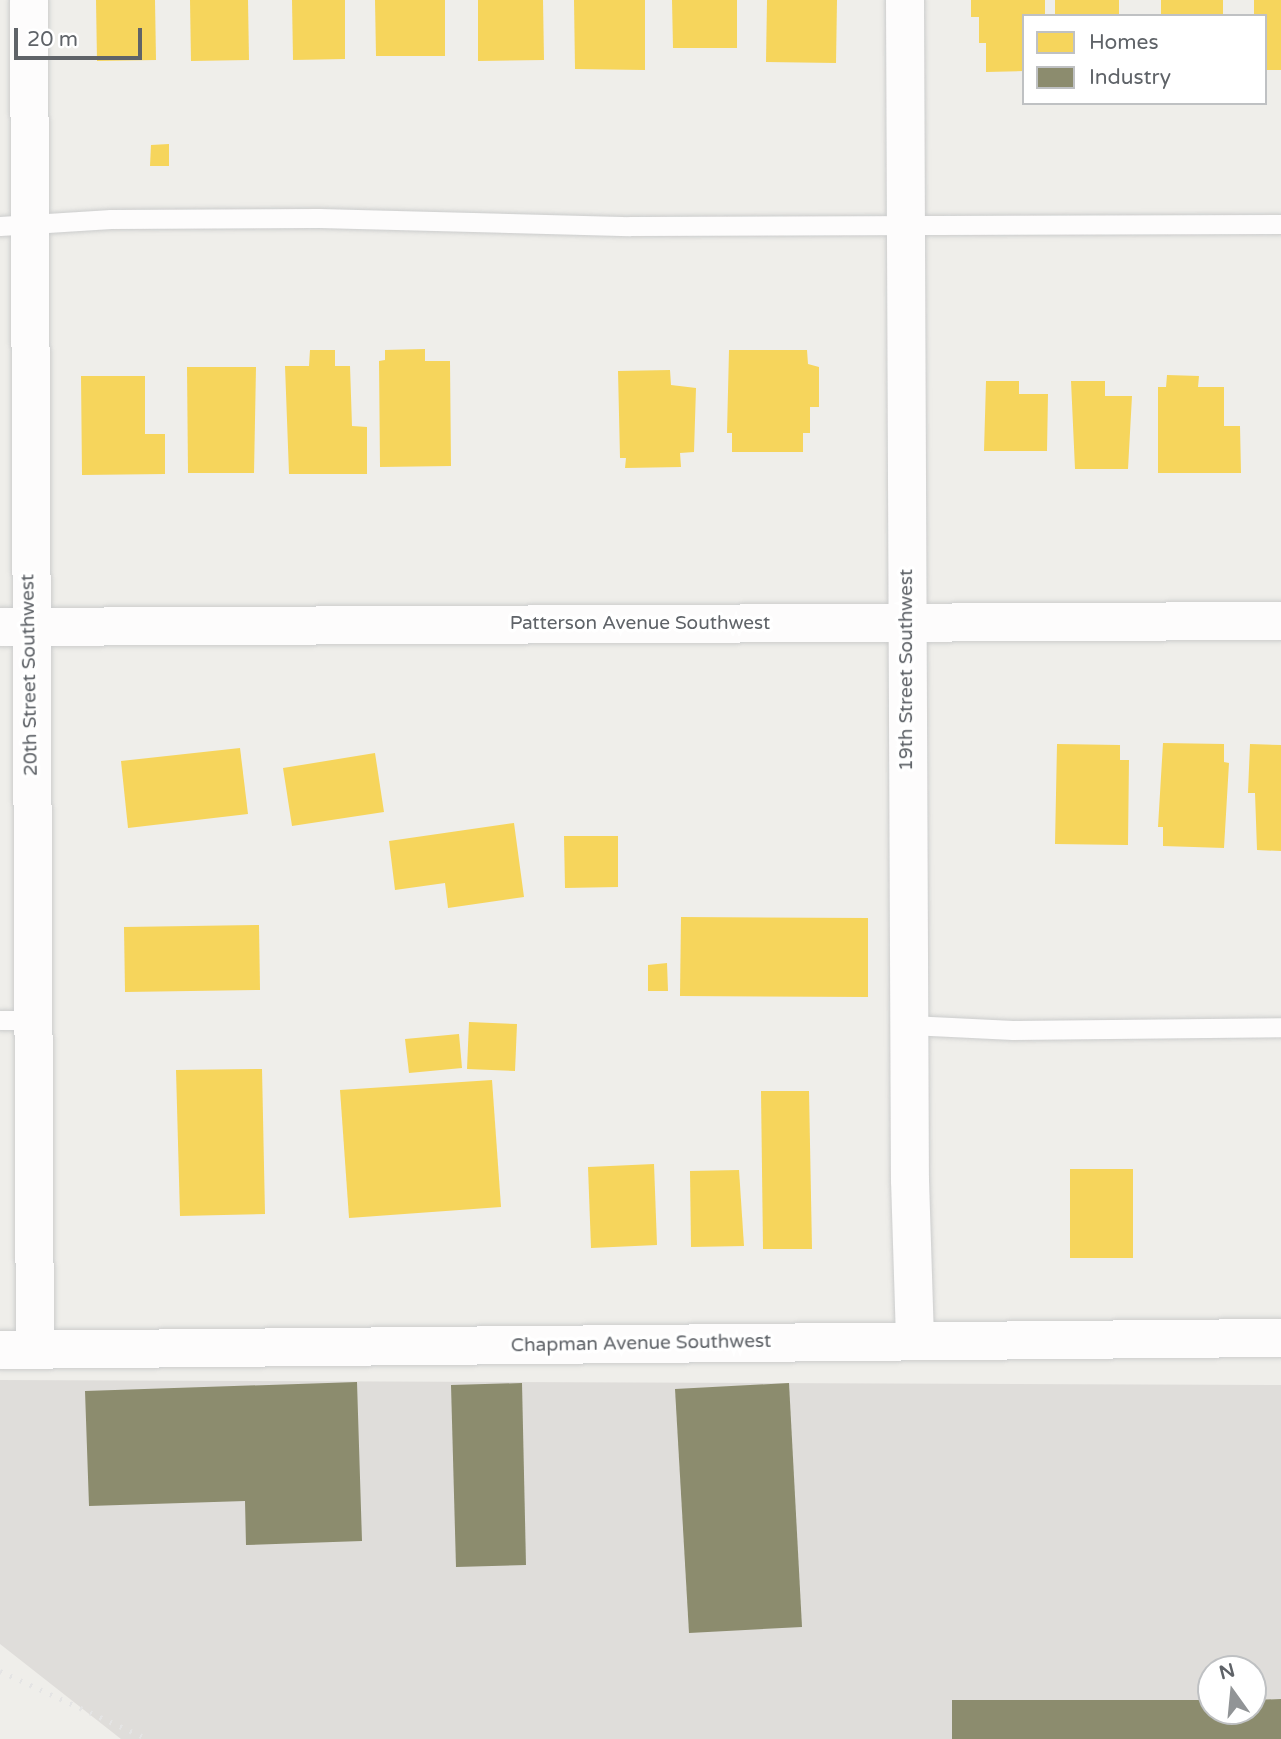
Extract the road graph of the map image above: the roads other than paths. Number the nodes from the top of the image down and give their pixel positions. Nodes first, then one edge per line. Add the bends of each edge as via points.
1 (29, 0) edge
2 (905, 0) edge
3 (1281, 224) edge
4 (14, 226) edge
5 (905, 227) junction
6 (1281, 621) edge
7 (906, 622) junction
8 (14, 627) edge
9 (17, 1020) edge
10 (910, 1025) junction
11 (1281, 1027) edge
12 (1281, 1338) edge
13 (915, 1341) junction
14 (17, 1350) edge

1 - 4 street, 20th Street Southwest
2 - 5 street, 19th Street Southwest
3 - 5 lane
4 - 5 lane via 111,219 319,218
4 - 8 street, 20th Street Southwest
5 - 7 street, 19th Street Southwest
6 - 7 street, Patterson Avenue Southwest
7 - 8 street, Patterson Avenue Southwest
7 - 10 street, 19th Street Southwest
8 - 9 street, 20th Street Southwest
9 - 14 street, 20th Street Southwest
10 - 11 lane via 1013,1030
10 - 13 street, 19th Street Southwest
12 - 13 street, Chapman Avenue Southwest
13 - 14 street, Chapman Avenue Southwest

